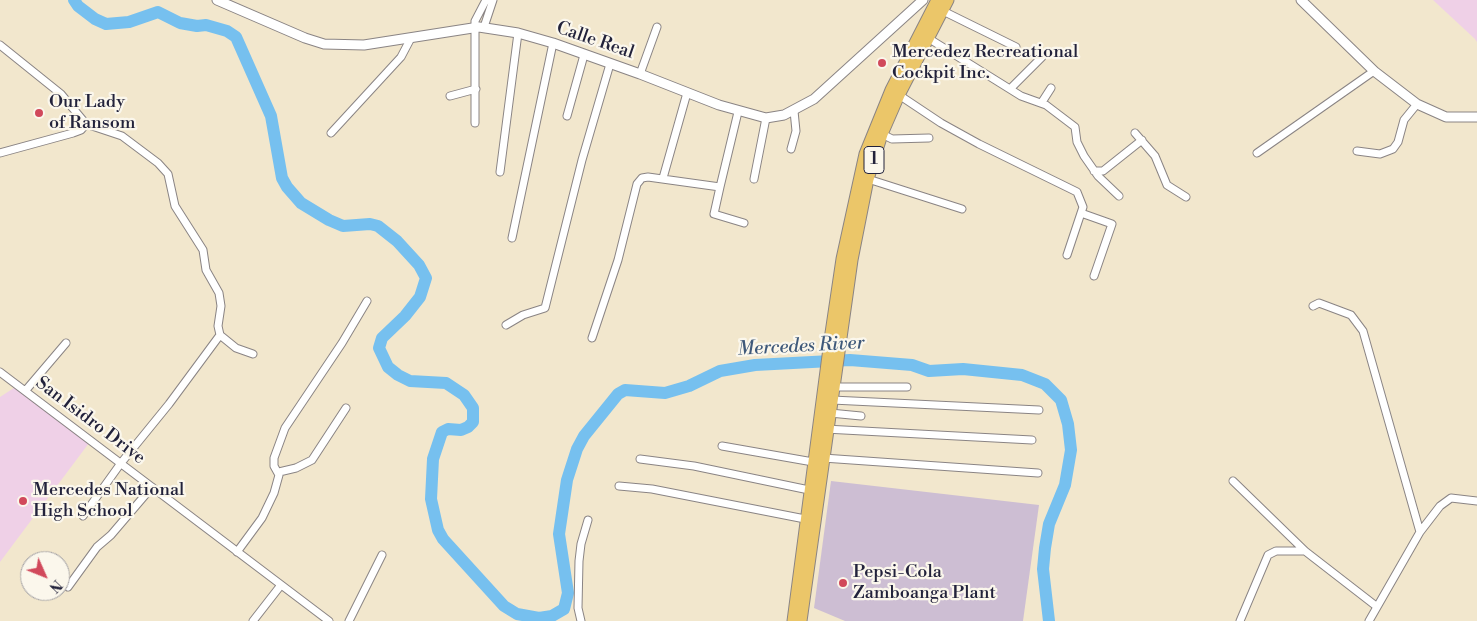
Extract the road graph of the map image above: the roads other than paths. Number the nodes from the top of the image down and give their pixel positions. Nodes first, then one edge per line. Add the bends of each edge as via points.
1 (217, 0) edge
2 (923, 0) edge
3 (937, 0) edge
4 (948, 0) edge
5 (1302, 0) edge
6 (488, 2) edge
7 (943, 11) junction
8 (484, 27) junction
9 (657, 27) dead end
10 (474, 28) junction
11 (518, 34) junction
12 (411, 38) junction
13 (928, 38) junction
14 (553, 43) junction
15 (0, 45) edge
16 (1016, 48) dead end
17 (584, 55) junction
18 (1042, 57) dead end
19 (610, 64) junction
20 (1374, 71) junction
21 (640, 74) junction
22 (1051, 88) dead end
23 (476, 89) junction
24 (1010, 89) junction
25 (687, 93) junction
26 (899, 94) junction
27 (450, 96) dead end
28 (1042, 102) junction
29 (1417, 104) junction
30 (794, 111) junction
31 (738, 112) junction
32 (567, 116) dead end
33 (1477, 116) edge
34 (766, 118) junction
35 (475, 123) dead end
36 (86, 124) junction
37 (331, 133) dead end
38 (1135, 133) dead end
39 (882, 134) junction
40 (929, 138) dead end
41 (1142, 140) junction
42 (791, 149) dead end
43 (1358, 152) dead end
44 (0, 153) edge
45 (1257, 153) dead end
46 (1094, 171) junction
47 (500, 172) dead end
48 (663, 178) junction
49 (868, 179) junction
50 (754, 180) dead end
51 (720, 187) junction
52 (1119, 196) dead end
53 (1186, 197) dead end
54 (962, 209) dead end
55 (1082, 213) junction
56 (744, 223) dead end
57 (512, 238) dead end
58 (1067, 255) dead end
59 (1094, 276) dead end
60 (367, 301) dead end
61 (1313, 306) dead end
62 (506, 325) dead end
63 (836, 333) junction
64 (220, 335) junction
65 (592, 338) dead end
66 (66, 343) dead end
67 (253, 354) dead end
68 (0, 372) edge
69 (830, 383) junction
70 (907, 387) dead end
71 (26, 390) junction
72 (832, 400) junction
73 (346, 408) dead end
74 (1039, 410) dead end
75 (830, 413) junction
76 (861, 416) dead end
77 (822, 429) junction
78 (1032, 440) dead end
79 (722, 446) dead end
80 (640, 459) dead end
81 (818, 460) junction
82 (121, 463) junction
83 (279, 472) junction
84 (1038, 473) dead end
85 (1233, 481) dead end
86 (619, 486) dead end
87 (152, 487) junction
88 (809, 490) junction
89 (1477, 501) edge
90 (83, 516) dead end
91 (805, 519) junction
92 (588, 520) dead end
93 (1420, 532) junction
94 (1305, 551) junction
95 (237, 552) junction
96 (382, 556) dead end
97 (70, 584) edge
98 (281, 585) junction
99 (1376, 606) junction
100 (253, 621) edge
101 (329, 621) edge
102 (349, 621) edge
103 (581, 621) edge
104 (792, 621) edge
105 (801, 621) edge
106 (1240, 621) edge
107 (1369, 621) edge

1 - 12 street, Calle Real via 324,44 364,45
2 - 30 street, Calle Real via 835,81
3 - 63 highway, 1 via 891,90 864,154 842,259
4 - 7 highway, 1
5 - 20 street
6 - 8 street
6 - 10 street
7 - 13 highway, 1
7 - 16 street
8 - 10 street, Calle Real
8 - 11 street, Calle Real
9 - 21 street
10 - 12 street, Calle Real
10 - 23 street
11 - 14 street, Calle Real
11 - 47 street
12 - 37 street via 401,57
13 - 24 street
13 - 26 highway, 1
14 - 17 street, Calle Real
14 - 57 street
15 - 36 street via 61,94
17 - 19 street, Calle Real
17 - 32 street
18 - 24 street
19 - 21 street, Calle Real
19 - 62 street via 582,160 547,305
20 - 29 street
20 - 45 street
21 - 25 street, Calle Real
22 - 28 street
23 - 27 street
23 - 35 street
24 - 28 street
25 - 31 street, Calle Real
25 - 48 street
26 - 39 highway, 1
26 - 55 street via 979,144 1077,192 1082,200
28 - 46 street via 1076,127 1079,147
29 - 33 street via 1446,117
29 - 43 street via 1404,120 1393,149 1380,154
30 - 34 street, Calle Real
30 - 42 street via 796,131
31 - 34 street, Calle Real
31 - 51 street
34 - 50 street
36 - 44 street via 73,133
36 - 64 street via 122,136 168,174 175,206 203,250 206,270 219,293
38 - 41 street
39 - 40 street via 892,139
39 - 49 highway, 1
41 - 46 street via 1103,171
41 - 53 street via 1155,156 1167,185
46 - 52 street
48 - 51 street
48 - 65 street via 642,178 637,184 618,260
49 - 54 street
49 - 63 highway, 1
51 - 56 street via 714,214
55 - 58 street
55 - 59 street via 1112,224
60 - 83 street via 284,428 273,463
61 - 93 street via 1320,303 1351,315 1363,332
63 - 69 highway, 1
64 - 67 street via 236,348
64 - 82 street
66 - 71 street
68 - 71 street, San Isidro Drive
69 - 70 street
69 - 72 highway, 1
69 - 77 highway, 1
71 - 82 street, San Isidro Drive
72 - 74 street
72 - 75 highway, 1
73 - 83 street via 312,460
75 - 76 street
75 - 77 highway, 1
77 - 78 street
77 - 81 highway, 1
79 - 81 street
80 - 88 street via 694,466
81 - 84 street
81 - 88 highway, 1
81 - 105 highway, 1
82 - 87 street, San Isidro Drive
82 - 90 street
83 - 95 street via 266,512
85 - 94 street
86 - 91 street via 652,489
87 - 95 street, San Isidro Drive
87 - 97 street via 97,547
88 - 91 highway, 1
89 - 93 street via 1446,500
91 - 104 highway, 1
92 - 103 street via 581,544 578,608
93 - 99 street
94 - 99 street
94 - 106 street via 1276,551 1268,555
95 - 98 street, San Isidro Drive
96 - 102 street
98 - 100 street
98 - 101 street, San Isidro Drive
99 - 107 street

